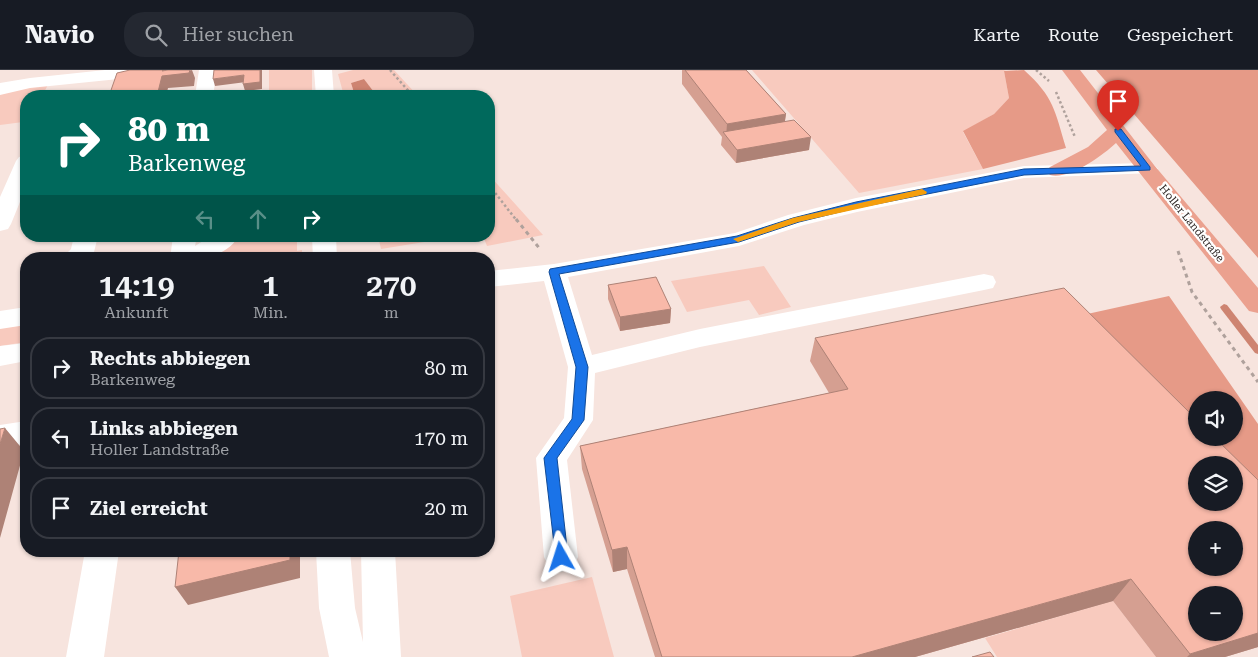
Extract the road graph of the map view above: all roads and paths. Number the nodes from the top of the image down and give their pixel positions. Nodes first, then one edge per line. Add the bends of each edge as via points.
1 (158, 70) edge
2 (208, 70) edge
3 (323, 70) edge
4 (390, 70) edge
5 (1036, 70) edge
6 (1071, 70) edge
7 (82, 77) junction
8 (0, 89) edge
9 (60, 90) edge
10 (205, 90) edge
11 (325, 90) edge
12 (408, 90) edge
13 (1118, 131) junction
14 (1095, 151) junction
15 (1147, 169) junction
16 (1057, 171) junction
17 (20, 176) edge
18 (495, 192) edge
19 (0, 224) edge
20 (219, 242) edge
21 (1174, 245) dead end
22 (203, 252) edge
23 (554, 272) junction
24 (495, 278) edge
25 (984, 282) dead end
26 (1258, 305) edge
27 (20, 353) edge
28 (0, 356) edge
29 (582, 367) junction
30 (1258, 382) edge
31 (20, 433) edge
32 (0, 437) edge
33 (101, 557) edge
34 (333, 557) edge
35 (378, 557) edge
36 (561, 557) dead end
37 (85, 657) edge
38 (348, 657) edge
39 (382, 657) edge

1 - 7 street
2 - 10 street
3 - 11 street
4 - 12 path
5 - 14 path via 1053,83 1078,145
6 - 13 main road, Holler Landstraße
7 - 8 street
7 - 9 street
13 - 14 main road
13 - 15 main road, Holler Landstraße
14 - 16 main road
15 - 16 street
15 - 26 main road, Holler Landstraße
16 - 23 street via 1024,172 875,201 796,220 739,239
17 - 19 street
18 - 23 path via 535,240
20 - 22 street
21 - 30 path via 1192,292
23 - 24 street
23 - 29 street
25 - 29 street via 700,338
27 - 28 street
29 - 36 street via 578,420 551,458
31 - 32 street
33 - 37 street
34 - 38 street via 337,608
35 - 39 street

